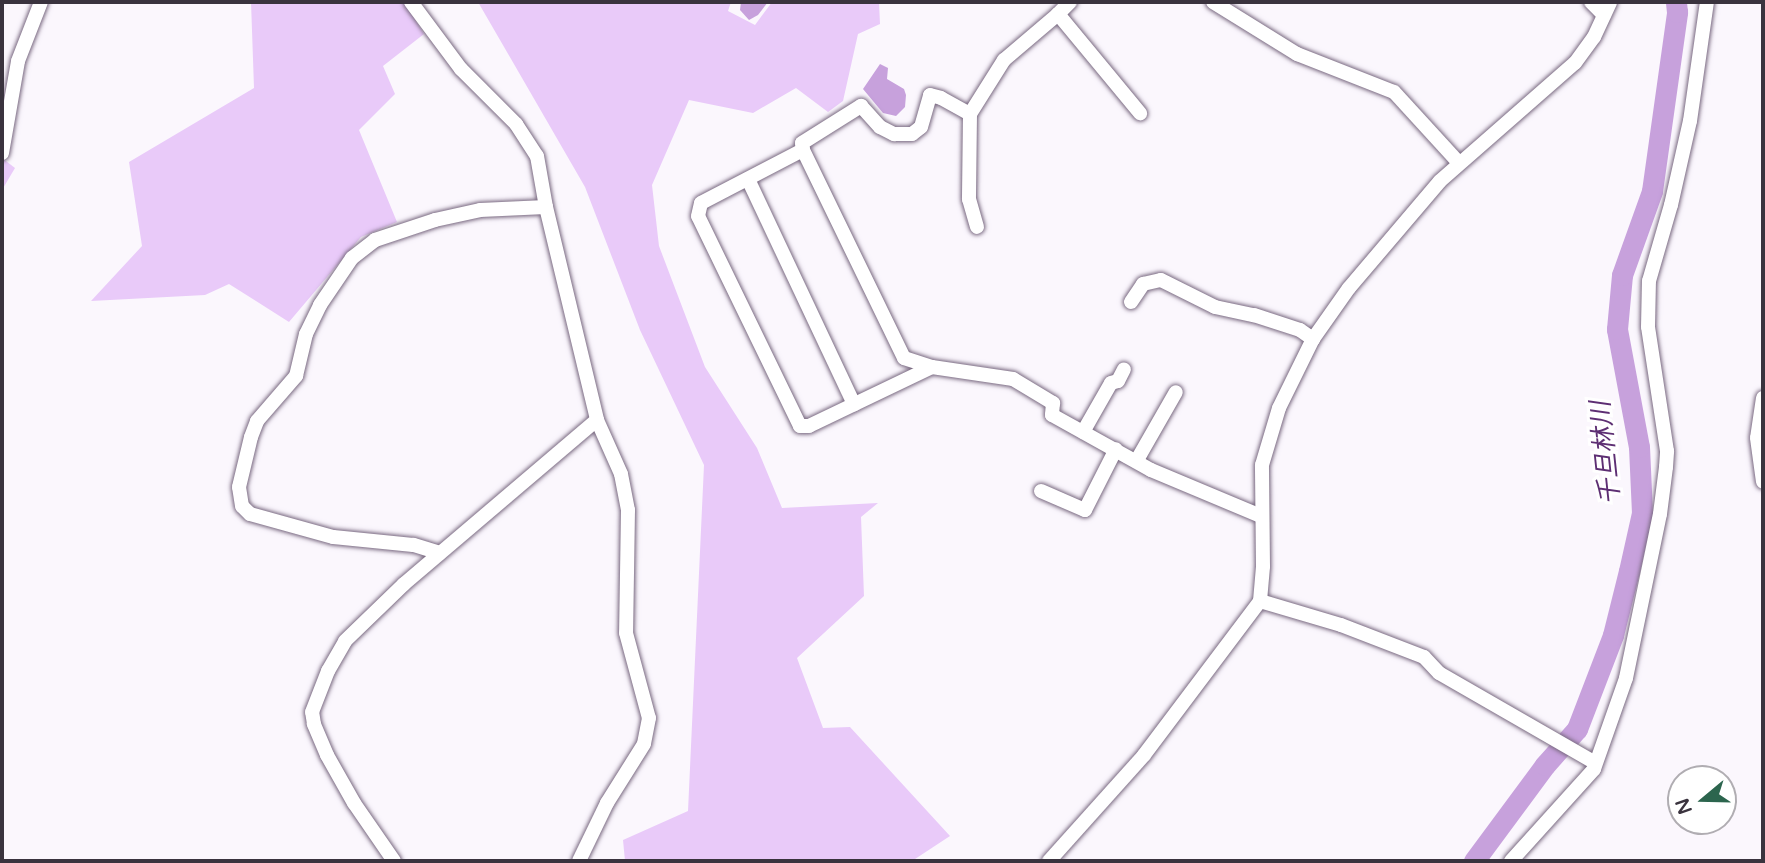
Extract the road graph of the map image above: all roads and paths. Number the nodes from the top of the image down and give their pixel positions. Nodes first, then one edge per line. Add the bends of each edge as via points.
1 (41, 2) edge
2 (411, 2) edge
3 (1070, 2) edge
4 (1213, 2) edge
5 (1591, 2) edge
6 (1707, 2) edge
7 (1607, 9) edge
8 (1058, 13) junction
9 (18, 61) junction
10 (2, 73) edge
11 (1140, 113) dead end
12 (970, 114) junction
13 (803, 150) junction
14 (2, 153) edge
15 (1459, 163) junction
16 (748, 178) junction
17 (546, 207) junction
18 (977, 227) dead end
19 (1131, 302) dead end
20 (1313, 340) junction
21 (932, 367) junction
22 (1124, 369) dead end
23 (1176, 392) dead end
24 (1763, 398) edge
25 (854, 404) junction
26 (597, 420) junction
27 (1083, 432) junction
28 (1116, 449) junction
29 (1137, 460) junction
30 (1763, 482) edge
31 (1041, 491) dead end
32 (1261, 516) junction
33 (440, 553) junction
34 (1261, 601) junction
35 (1594, 762) dead end
36 (394, 861) edge
37 (579, 861) edge
38 (1049, 861) edge
39 (1511, 861) edge

1 - 9 street
2 - 17 street via 461,69 503,110 534,150
3 - 8 street
4 - 15 street via 1297,54 1394,92
5 - 7 street
6 - 39 street via 1690,121 1649,281 1648,327 1666,467 1629,665 1594,769
7 - 15 street via 1575,63
8 - 11 street
8 - 12 street via 1004,60
9 - 10 street
9 - 14 street
12 - 13 street via 929,95 920,127 905,135 880,127 861,106 802,143
12 - 18 street via 969,199
13 - 16 street
13 - 21 street via 904,358
15 - 20 street via 1349,288
16 - 25 street
16 - 25 street via 705,199 698,216 795,420 808,426
17 - 26 street
17 - 33 street via 480,210 375,240 352,258 320,305 306,334 296,376 257,421 251,437 239,487 242,506 250,514 303,531 413,545
19 - 20 street via 1143,285 1161,280 1215,307 1300,330
20 - 32 street via 1279,408 1262,466
21 - 25 street
21 - 27 street via 1013,379 1053,402 1052,415
22 - 27 street
23 - 29 street
24 - 30 street via 1757,438
26 - 33 street
26 - 37 street via 621,474 628,510 626,634 649,718 644,744 607,803
27 - 28 street
28 - 29 street
28 - 31 street via 1085,510
29 - 32 street
32 - 34 street
33 - 36 street via 345,640 312,712 327,755
34 - 35 street via 1424,657 1439,673
34 - 38 street via 1144,755

